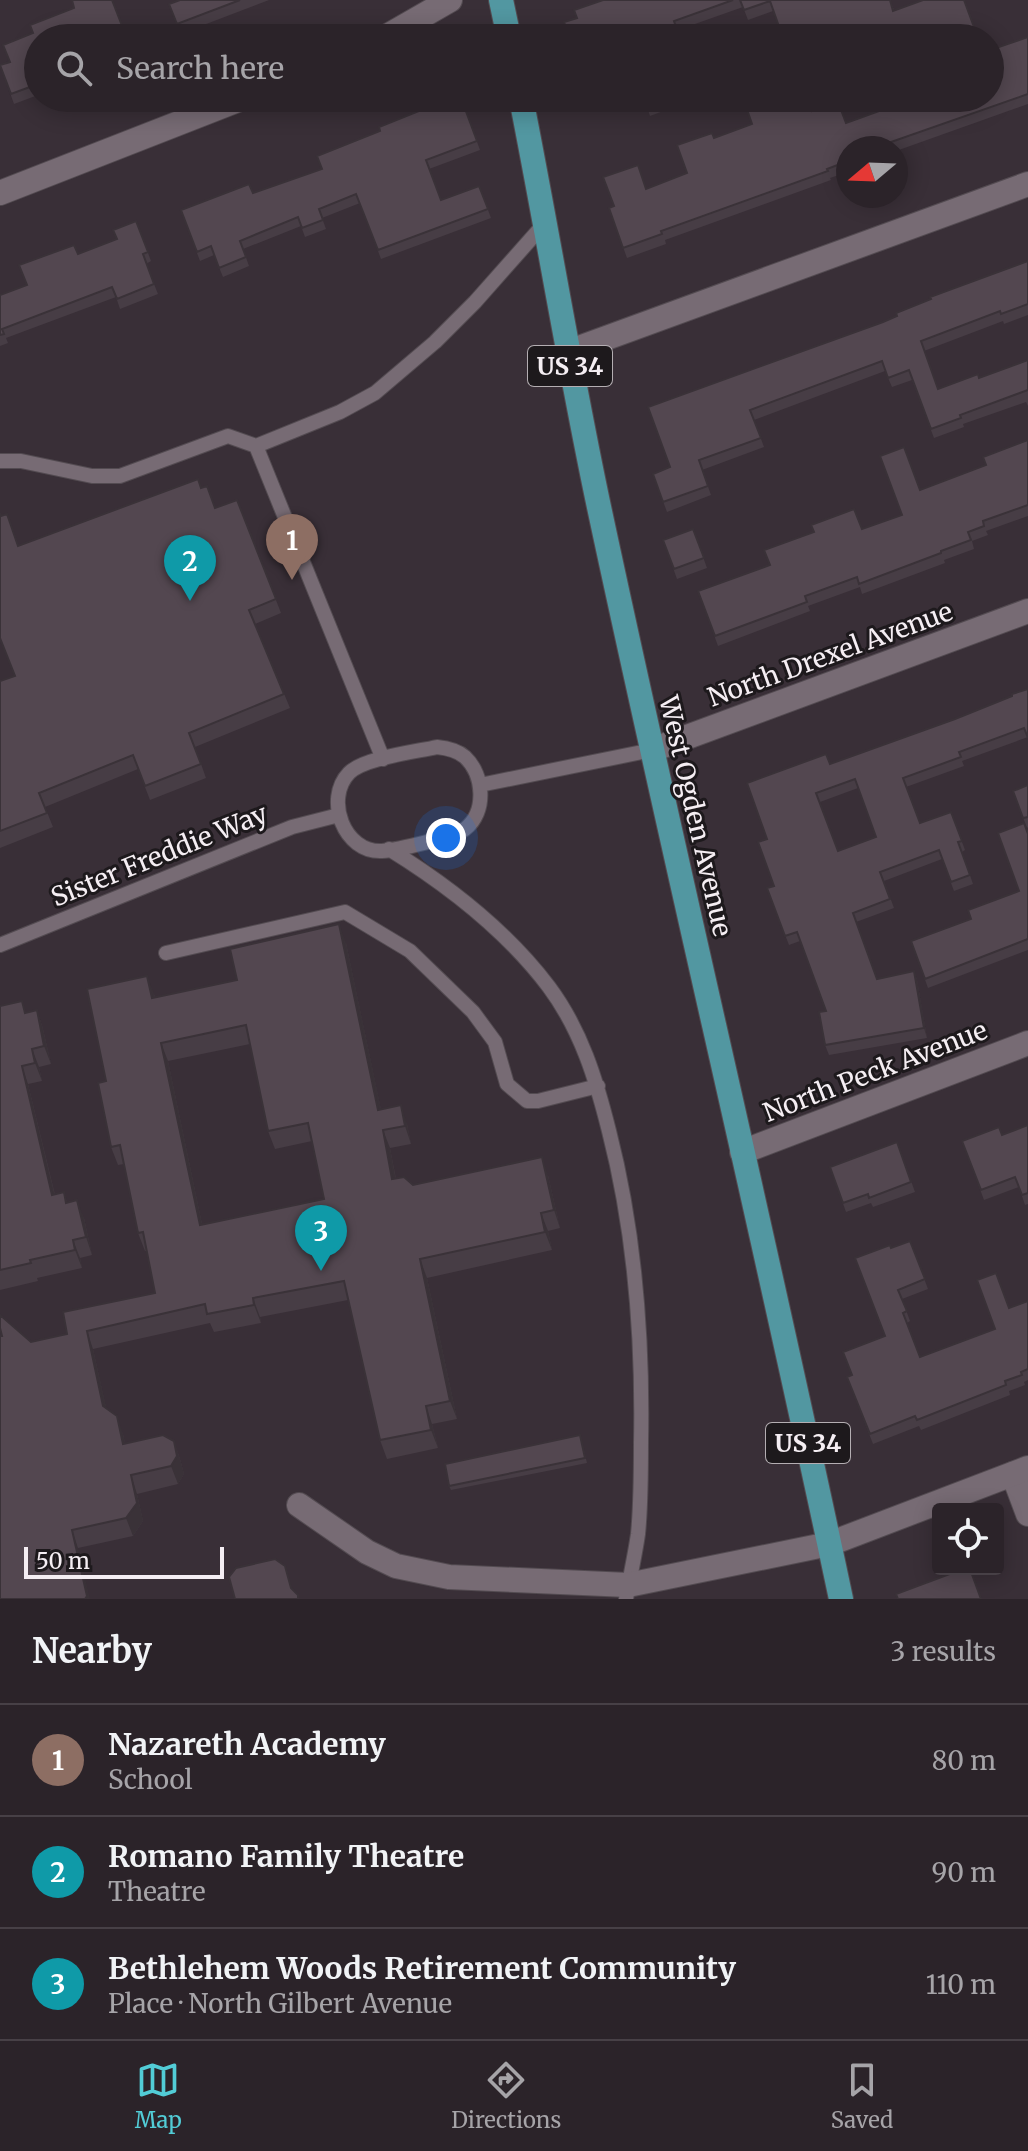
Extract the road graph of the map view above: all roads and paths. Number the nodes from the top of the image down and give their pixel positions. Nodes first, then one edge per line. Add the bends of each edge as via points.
1 (450, 0) edge
2 (501, 0) edge
3 (408, 24) edge
4 (506, 24) edge
5 (207, 112) edge
6 (524, 112) edge
7 (1028, 184) edge
8 (0, 193) edge
9 (545, 223) junction
10 (568, 352) junction
11 (256, 446) junction
12 (0, 461) edge
13 (1028, 611) edge
14 (652, 750) junction
15 (383, 759) junction
16 (480, 785) junction
17 (339, 815) junction
18 (389, 849) junction
19 (0, 945) edge
20 (166, 953) dead end
21 (1028, 1043) edge
22 (598, 1086) junction
23 (742, 1152) junction
24 (1021, 1471) edge
25 (299, 1505) dead end
26 (1028, 1514) edge
27 (829, 1544) junction
28 (627, 1592) edge
29 (841, 1599) edge

1 - 3 street
2 - 4 main road
5 - 8 street
6 - 9 main road, West Ogden Avenue / US 34
7 - 10 street
9 - 10 main road, West Ogden Avenue / US 34
9 - 11 lane via 475,302 375,393
10 - 14 main road, West Ogden Avenue / US 34
11 - 12 lane via 228,436 120,476
11 - 15 lane
13 - 14 street, North Drexel Avenue
14 - 16 lane
14 - 23 main road, West Ogden Avenue / US 34
15 - 16 lane via 437,747 453,749 470,763
15 - 17 lane via 349,772 337,798
16 - 18 lane via 475,820 465,829
17 - 18 lane via 356,840 380,851
17 - 19 lane, Sister Freddie Way via 292,827
18 - 22 lane via 434,877 524,957 569,1018
20 - 22 lane via 345,912 410,951 473,1012 495,1042 507,1084 527,1101
21 - 23 street, North Peck Avenue
22 - 28 lane via 623,1193 640,1333 640,1494
23 - 27 main road, West Ogden Avenue / US 34
24 - 26 street
24 - 27 street
25 - 28 street via 396,1566 449,1577
27 - 28 street
27 - 29 main road, US 34

